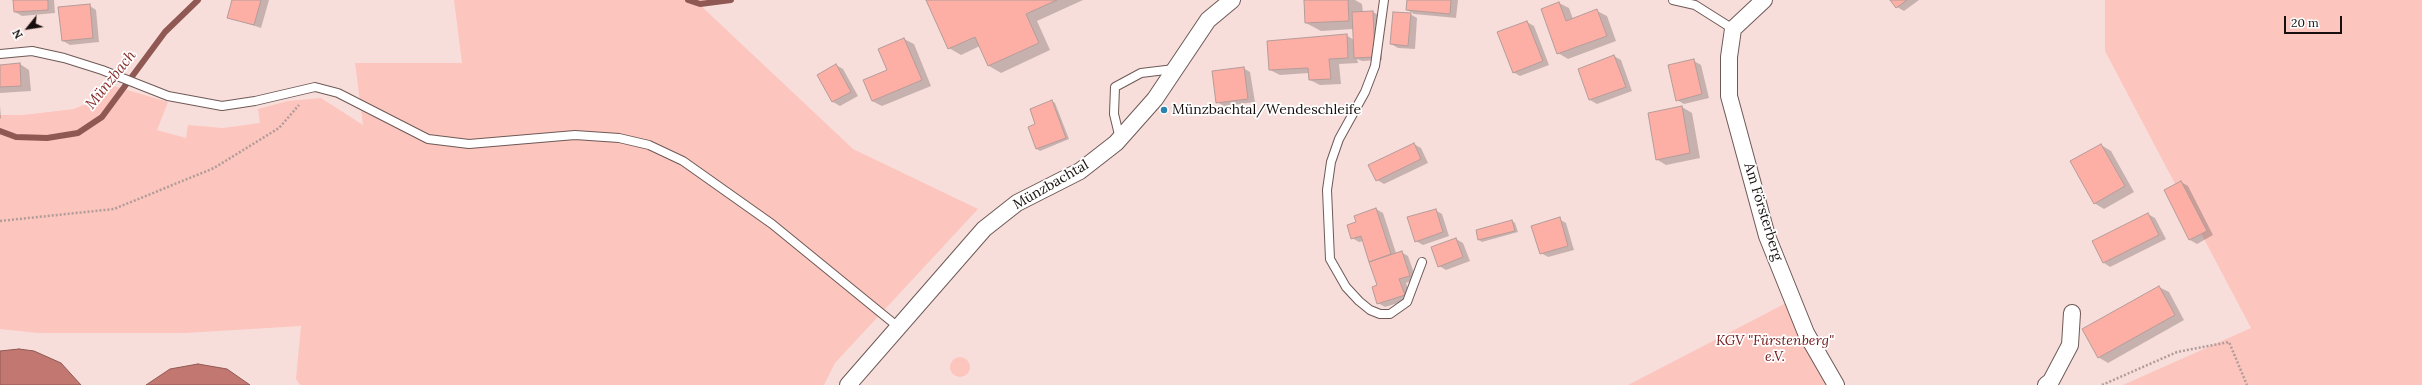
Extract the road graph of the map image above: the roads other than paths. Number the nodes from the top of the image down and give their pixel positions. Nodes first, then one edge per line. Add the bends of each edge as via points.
1 (1232, 0) edge
2 (1384, 0) edge
3 (1673, 0) edge
4 (1764, 0) edge
5 (1732, 29) junction
6 (0, 54) edge
7 (1175, 69) junction
8 (1120, 139) junction
9 (1422, 262) dead end
10 (2072, 313) dead end
11 (897, 326) junction
12 (848, 385) edge
13 (1836, 385) edge
14 (2046, 385) edge

1 - 7 street, Münzbachtal via 1208,20
2 - 9 lane via 1375,66 1365,92 1339,139 1331,162 1327,190 1330,259 1346,287 1359,302 1380,314 1390,314 1407,302
3 - 5 lane via 1695,5
4 - 5 street
5 - 13 street, Am Försterberg via 1729,96 1767,236 1806,333
6 - 11 lane via 32,51 64,58 192,102 222,106 315,87 338,93 428,139 469,144 574,135 619,138 649,145 683,161 772,224
7 - 8 street, Münzbachtal via 1143,114
7 - 8 lane via 1141,73 1115,87 1114,114
8 - 11 street, Münzbachtal via 1080,171 1017,203 984,229
10 - 14 street via 2070,345 2051,381
11 - 12 street, Münzbachtal

